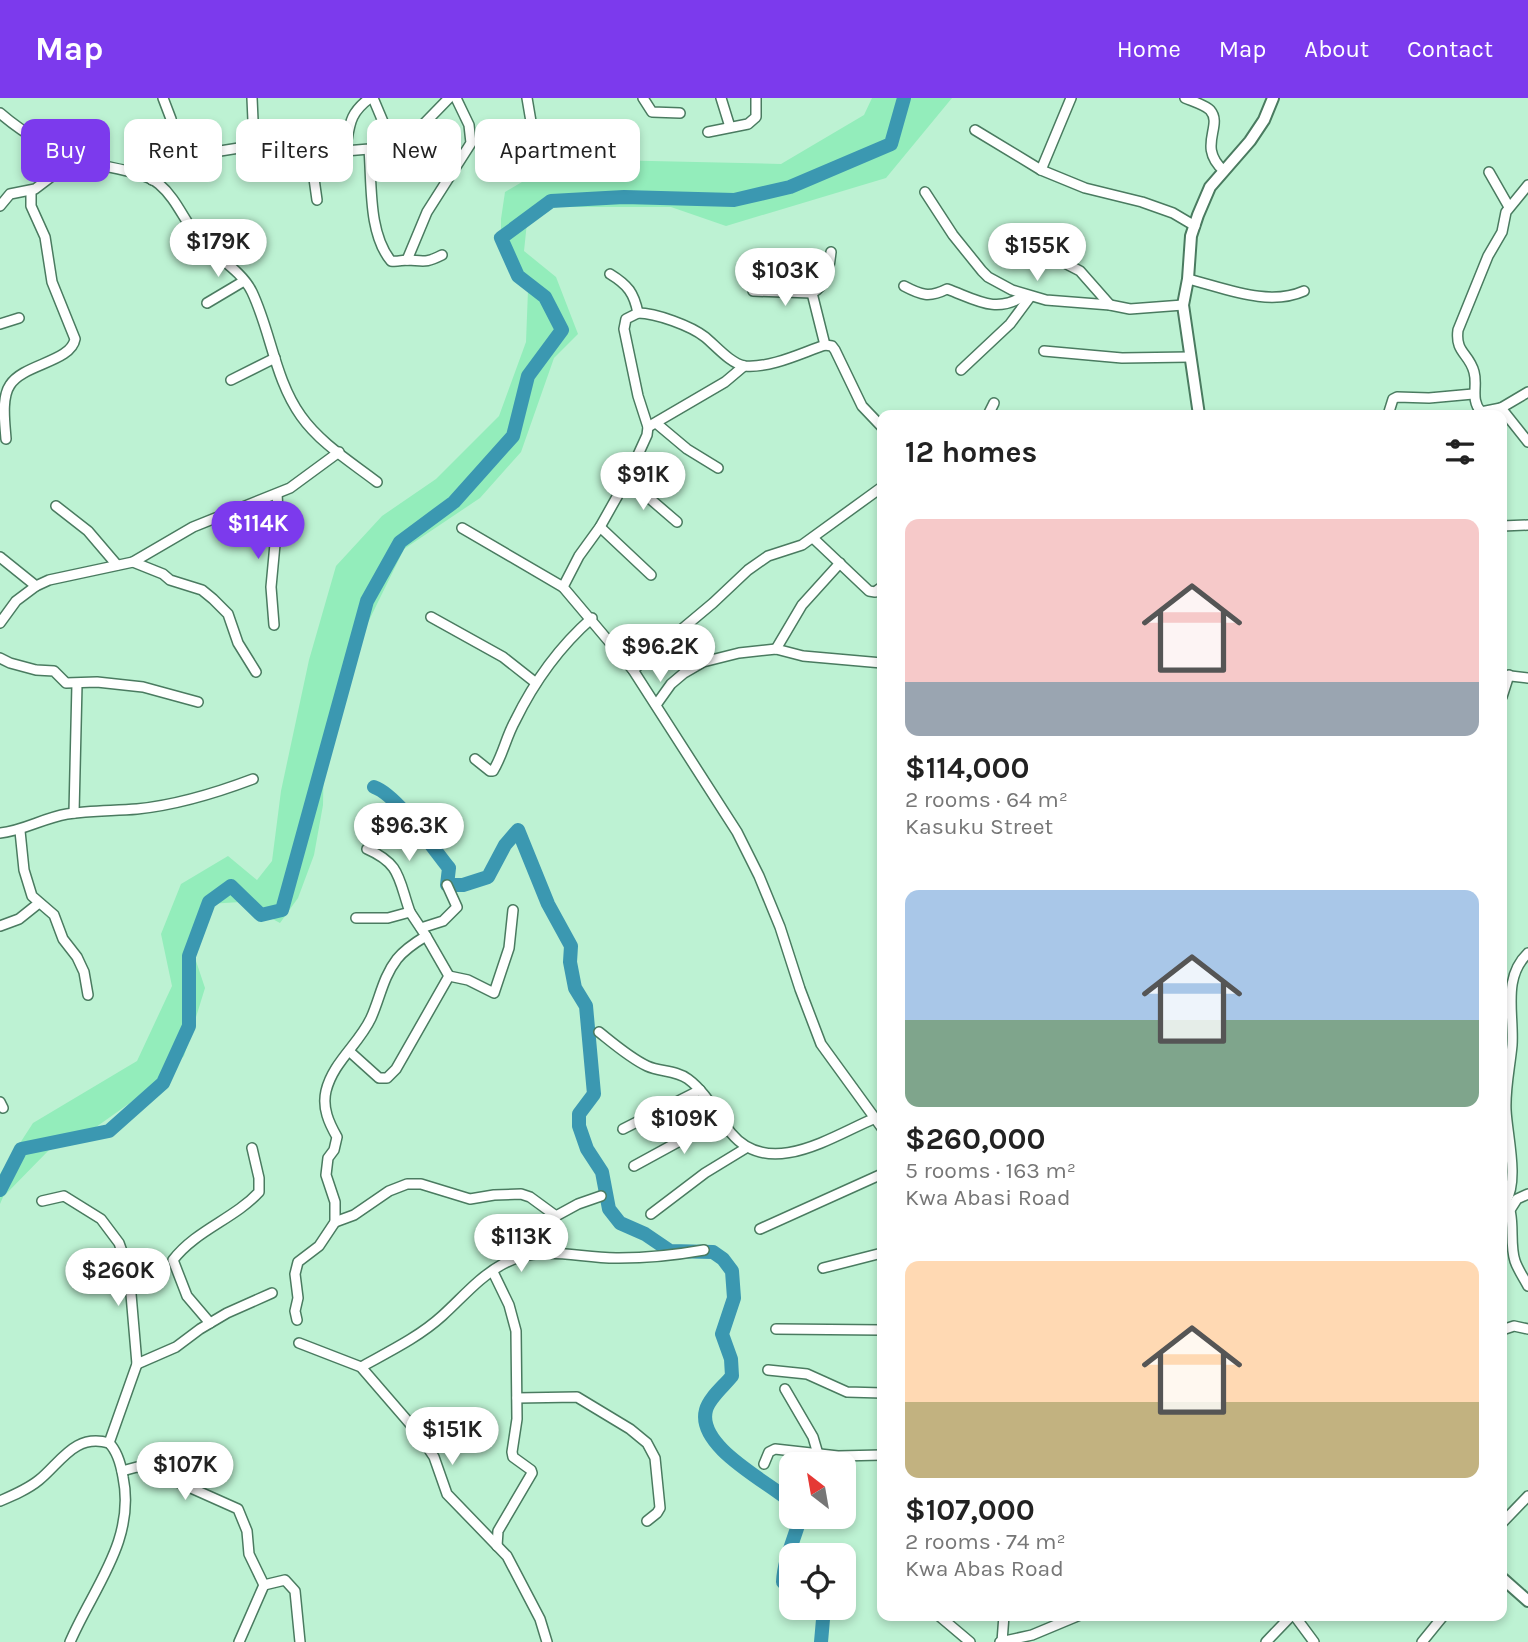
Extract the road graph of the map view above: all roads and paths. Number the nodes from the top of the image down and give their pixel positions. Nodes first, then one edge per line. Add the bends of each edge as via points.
1 (163, 98) edge
2 (252, 98) edge
3 (449, 98) edge
4 (456, 98) edge
5 (527, 98) edge
6 (643, 98) edge
7 (720, 98) edge
8 (756, 98) edge
9 (1071, 98) edge
10 (1185, 98) edge
11 (1273, 98) edge
12 (373, 99) edge
13 (0, 113) edge
14 (680, 113) dead end
15 (171, 119) edge
16 (253, 119) edge
17 (352, 119) edge
18 (382, 119) edge
19 (429, 119) edge
20 (530, 119) edge
21 (21, 127) edge
22 (730, 127) junction
23 (975, 130) dead end
24 (708, 132) dead end
25 (1041, 170) junction
26 (1223, 171) junction
27 (1489, 172) dead end
28 (43, 182) edge
29 (154, 182) edge
30 (314, 182) edge
31 (372, 182) edge
32 (1528, 185) edge
33 (31, 191) junction
34 (925, 192) dead end
35 (317, 200) dead end
36 (0, 206) edge
37 (1509, 207) junction
38 (1195, 226) junction
39 (1027, 230) dead end
40 (831, 252) dead end
41 (442, 255) dead end
42 (407, 260) junction
43 (610, 274) dead end
44 (1188, 279) junction
45 (244, 281) junction
46 (904, 286) dead end
47 (753, 291) dead end
48 (1304, 291) dead end
49 (813, 293) junction
50 (1027, 296) junction
51 (206, 303) dead end
52 (1110, 304) junction
53 (1183, 305) junction
54 (638, 313) junction
55 (19, 318) dead end
56 (0, 324) edge
57 (825, 345) junction
58 (1044, 351) dead end
59 (275, 358) junction
60 (1190, 358) junction
61 (744, 366) junction
62 (961, 370) dead end
63 (231, 380) dead end
64 (1528, 392) edge
65 (1474, 394) junction
66 (994, 403) dead end
67 (1501, 408) joint
68 (990, 410) edge
69 (1198, 410) edge
70 (1390, 410) edge
71 (1479, 410) edge
72 (1491, 410) edge
73 (1507, 416) edge
74 (877, 422) edge
75 (652, 425) junction
76 (6, 439) dead end
77 (1528, 442) edge
78 (339, 452) junction
79 (718, 468) dead end
80 (627, 480) junction
81 (377, 482) dead end
82 (877, 491) edge
83 (276, 494) junction
84 (56, 506) dead end
85 (677, 522) dead end
86 (1528, 524) edge
87 (1507, 526) edge
88 (600, 527) junction
89 (462, 528) dead end
90 (813, 538) junction
91 (0, 557) edge
92 (133, 562) junction
93 (840, 563) junction
94 (117, 565) junction
95 (651, 575) dead end
96 (36, 586) junction
97 (563, 587) junction
98 (877, 591) edge
99 (431, 617) dead end
100 (592, 618) junction
101 (0, 623) edge
102 (274, 625) dead end
103 (776, 649) junction
104 (0, 658) edge
105 (877, 663) edge
106 (634, 670) junction
107 (256, 672) dead end
108 (1507, 675) edge
109 (1528, 678) edge
110 (536, 683) junction
111 (77, 684) junction
112 (198, 702) dead end
113 (656, 705) junction
114 (475, 759) dead end
115 (253, 779) dead end
116 (74, 813) junction
117 (20, 831) junction
118 (0, 833) edge
119 (366, 849) dead end
120 (447, 885) dead end
121 (39, 903) junction
122 (513, 910) dead end
123 (410, 912) junction
124 (356, 918) dead end
125 (0, 926) edge
126 (424, 932) junction
127 (1528, 953) edge
128 (449, 976) junction
129 (88, 995) dead end
130 (599, 1032) dead end
131 (349, 1051) junction
132 (1507, 1078) edge
133 (700, 1090) junction
134 (720, 1119) junction
135 (873, 1119) junction
136 (877, 1123) edge
137 (1507, 1123) edge
138 (623, 1129) dead end
139 (252, 1148) dead end
140 (746, 1148) junction
141 (634, 1166) dead end
142 (877, 1176) edge
143 (1507, 1192) edge
144 (1528, 1194) edge
145 (601, 1196) dead end
146 (42, 1201) dead end
147 (1507, 1204) edge
148 (1510, 1210) junction
149 (651, 1214) dead end
150 (556, 1216) junction
151 (335, 1222) junction
152 (760, 1229) dead end
153 (704, 1250) dead end
154 (542, 1253) junction
155 (877, 1254) edge
156 (823, 1268) dead end
157 (493, 1272) junction
158 (1528, 1286) edge
159 (272, 1293) dead end
160 (297, 1320) dead end
161 (210, 1324) junction
162 (1507, 1328) edge
163 (776, 1329) dead end
164 (1528, 1329) edge
165 (877, 1330) edge
166 (299, 1343) dead end
167 (137, 1364) junction
168 (361, 1367) junction
169 (768, 1370) dead end
170 (785, 1389) dead end
171 (877, 1393) edge
172 (517, 1398) junction
173 (108, 1443) junction
174 (801, 1452) edge
175 (817, 1452) edge
176 (877, 1455) edge
177 (856, 1456) edge
178 (764, 1464) dead end
179 (122, 1471) junction
180 (1528, 1496) edge
181 (0, 1501) edge
182 (1507, 1518) edge
183 (648, 1521) dead end
184 (497, 1546) junction
185 (1507, 1582) edge
186 (264, 1585) junction
187 (1528, 1601) edge
188 (945, 1621) edge
189 (1003, 1621) edge
190 (1066, 1621) edge
191 (1287, 1621) edge
192 (1298, 1621) edge
193 (1439, 1621) edge
194 (70, 1642) edge
195 (239, 1642) edge
196 (300, 1642) edge
197 (547, 1642) edge
198 (970, 1642) edge
199 (1001, 1642) edge
200 (1266, 1642) edge
201 (1314, 1642) edge
202 (1422, 1642) edge

1 - 15 street
2 - 16 street
3 - 19 street
4 - 42 street via 472,139 427,212
5 - 20 street
6 - 14 street via 652,112
7 - 22 street
8 - 22 street via 754,120
9 - 25 street
10 - 26 street via 1209,108 1213,116 1210,153
11 - 26 street via 1250,141
12 - 17 street via 356,109
12 - 18 street
13 - 21 street
22 - 24 street
23 - 25 street
25 - 38 street via 1085,188 1154,206
26 - 38 street via 1210,187
27 - 37 street
28 - 33 street
29 - 45 street via 173,199 200,240
30 - 35 street
31 - 42 street via 370,198 382,246 391,261
32 - 37 street
33 - 36 street via 10,194
33 - 76 street via 52,282 75,339 63,354 26,371 9,386
34 - 50 street via 988,278
37 - 65 street via 1458,330 1459,349 1475,375
38 - 44 street
39 - 52 street via 1051,256 1080,271
40 - 49 street via 827,278
41 - 42 street via 429,262
43 - 54 street via 633,292
44 - 48 street via 1259,296 1286,298
44 - 53 street
45 - 51 street
45 - 59 street via 251,289
46 - 50 street via 922,295 947,289 991,305 1012,304
47 - 49 street
49 - 57 street
50 - 52 street
50 - 62 street via 1010,324
52 - 53 street via 1130,309
53 - 60 street
54 - 61 street via 687,327
54 - 75 street via 626,319 624,328 638,396
55 - 56 street
57 - 61 street via 776,362
57 - 74 street via 835,350 862,407
58 - 60 street
59 - 63 street
59 - 78 street via 301,417
60 - 69 street
61 - 75 street
64 - 67 street
65 - 70 street via 1396,397
65 - 71 street
66 - 68 street
67 - 72 street
73 - 77 street
75 - 79 street
75 - 80 street
78 - 81 street
78 - 83 street
80 - 85 street
80 - 88 street
82 - 90 street
83 - 92 street via 193,527
83 - 102 street via 271,587
84 - 94 street via 88,531
86 - 87 street
88 - 95 street
88 - 97 street
89 - 97 street
90 - 93 street
90 - 106 street via 768,556 748,570
91 - 96 street
92 - 94 street
92 - 107 street via 213,598 228,614 238,643
93 - 98 street via 869,591
93 - 103 street via 803,606
94 - 96 street
96 - 101 street via 16,601
97 - 100 street
99 - 110 street via 503,657
100 - 106 street
100 - 110 street via 557,653
103 - 105 street
103 - 113 street via 703,662 671,684
104 - 111 street via 54,671 66,683
106 - 113 street
108 - 109 street
110 - 114 street via 493,771
111 - 112 street via 143,687
111 - 116 street
113 - 135 street via 747,852 780,927 821,1044
115 - 116 street via 182,801
116 - 117 street via 29,824
117 - 118 street
117 - 121 street via 24,870
119 - 123 street via 394,865
120 - 126 street via 457,907
121 - 125 street via 19,919
121 - 129 street via 54,915 63,939 78,957
122 - 128 street via 509,948 494,993
123 - 124 street via 388,918
123 - 126 street
126 - 128 street
126 - 131 street via 391,968 371,1019
127 - 132 street via 1518,964 1510,992 1512,1045
128 - 131 street via 387,1079 379,1078
130 - 133 street via 649,1067 685,1076
131 - 151 street via 326,1092 327,1115 337,1137 326,1175 335,1202
133 - 134 street
133 - 138 street
134 - 140 street
134 - 141 street
135 - 136 street
135 - 140 street via 803,1150 764,1155
137 - 143 street via 1512,1183
139 - 161 street via 259,1192 195,1238 173,1260 187,1296
140 - 149 street
142 - 152 street
144 - 148 street via 1517,1199
145 - 150 street
146 - 167 street via 64,1196 101,1219 119,1243 129,1271
147 - 148 street
148 - 158 street via 1515,1262
150 - 151 street via 521,1194 470,1199 407,1184
150 - 154 street
151 - 160 street via 319,1246 298,1262
153 - 154 street via 616,1258
154 - 157 street via 510,1261
155 - 156 street
157 - 168 street via 428,1328
157 - 172 street via 514,1322
159 - 161 street
161 - 167 street via 176,1347
162 - 164 street
163 - 165 street
166 - 168 street
167 - 173 street
168 - 184 street via 418,1433 434,1457 447,1494
169 - 171 street via 807,1374 847,1392
170 - 175 street
172 - 183 street via 577,1397 612,1415 647,1443 655,1458 660,1508
172 - 184 street via 512,1452 531,1472 498,1531
173 - 179 street
173 - 181 street via 77,1445 38,1481
174 - 178 street via 775,1449
176 - 177 street
179 - 186 street via 146,1468 238,1509 247,1531 249,1554
179 - 194 street via 126,1501 119,1543
180 - 182 street
184 - 197 street via 508,1556
185 - 187 street
186 - 195 street
186 - 196 street via 285,1580 295,1591
188 - 198 street
189 - 199 street
190 - 199 street
191 - 200 street
192 - 201 street
193 - 202 street

